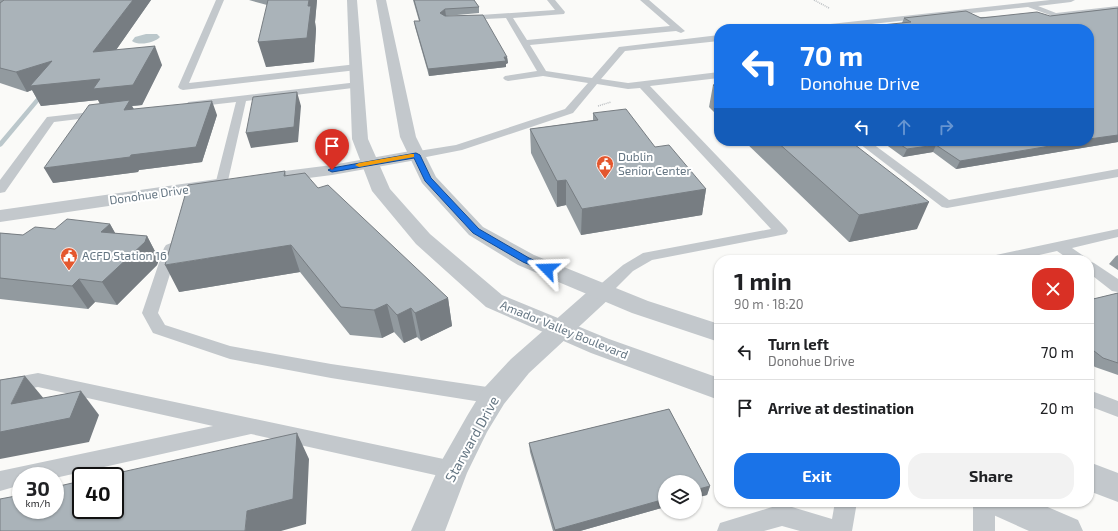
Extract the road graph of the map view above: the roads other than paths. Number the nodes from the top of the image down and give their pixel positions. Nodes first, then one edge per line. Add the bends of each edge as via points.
1 (220, 0) edge
2 (352, 0) edge
3 (381, 0) edge
4 (550, 0) edge
5 (644, 0) edge
6 (1071, 0) edge
7 (1028, 5) junction
8 (1118, 8) edge
9 (508, 16) junction
10 (460, 18) edge
11 (850, 24) edge
12 (677, 28) junction
13 (714, 39) edge
14 (693, 41) junction
15 (524, 44) junction
16 (357, 68) junction
17 (543, 73) junction
18 (714, 76) edge
19 (508, 78) dead end
20 (594, 81) junction
21 (358, 85) junction
22 (643, 85) junction
23 (242, 98) junction
24 (181, 105) edge
25 (112, 112) edge
26 (869, 146) edge
27 (416, 155) junction
28 (369, 163) junction
29 (1118, 173) edge
30 (259, 180) edge
31 (228, 184) joint
32 (0, 189) edge
33 (0, 216) edge
34 (177, 231) edge
35 (1118, 233) edge
36 (1060, 246) junction
37 (1019, 255) edge
38 (1073, 255) edge
39 (1094, 270) edge
40 (1118, 287) edge
41 (602, 292) junction
42 (560, 329) junction
43 (714, 331) edge
44 (0, 387) edge
45 (714, 387) edge
46 (494, 396) junction
47 (1094, 400) edge
48 (1118, 409) edge
49 (253, 426) junction
50 (64, 467) edge
51 (453, 470) junction
52 (12, 478) edge
53 (1094, 478) edge
54 (0, 481) edge
55 (1118, 488) edge
56 (845, 507) edge
57 (984, 507) edge
58 (1011, 507) edge
59 (428, 531) edge
60 (728, 531) edge
61 (835, 531) edge
62 (841, 531) edge
63 (984, 531) edge
64 (1066, 531) edge

1 - 16 lane via 183,87
2 - 16 street, Amador Valley Boulevard
3 - 27 street via 408,137
4 - 9 lane via 561,12
5 - 12 lane
6 - 7 lane
7 - 8 lane via 1055,15
7 - 11 lane
9 - 10 lane
9 - 15 lane
12 - 14 lane
12 - 15 lane
13 - 14 lane
14 - 20 lane via 622,49
15 - 17 lane
16 - 21 street, Amador Valley Boulevard
17 - 19 lane
17 - 20 lane
18 - 22 lane
20 - 22 lane via 628,86
20 - 27 lane via 569,112 458,148
21 - 23 lane
21 - 28 street, Amador Valley Boulevard via 360,139
22 - 41 lane via 781,231 648,256 628,268
23 - 24 lane
23 - 31 lane
25 - 32 lane via 51,119
26 - 29 lane via 947,204
27 - 28 street
27 - 41 street via 428,179 476,231 526,260
28 - 30 street
28 - 42 street, Amador Valley Boulevard via 381,191 423,239 494,301
31 - 33 street, Donohue Drive via 188,196
34 - 46 lane via 150,313 159,329 230,352 330,371
35 - 36 lane
36 - 37 lane
36 - 38 lane
39 - 40 lane
41 - 42 street, Starward Drive
41 - 43 street
42 - 45 street, Amador Valley Boulevard
42 - 46 street, Starward Drive via 520,366
44 - 49 lane via 38,380
46 - 51 street, Starward Drive
47 - 48 lane
49 - 50 lane
49 - 51 lane
51 - 59 street, Starward Drive
52 - 54 lane
53 - 55 street
56 - 62 lane
57 - 63 lane
58 - 64 street
60 - 61 lane via 782,515

